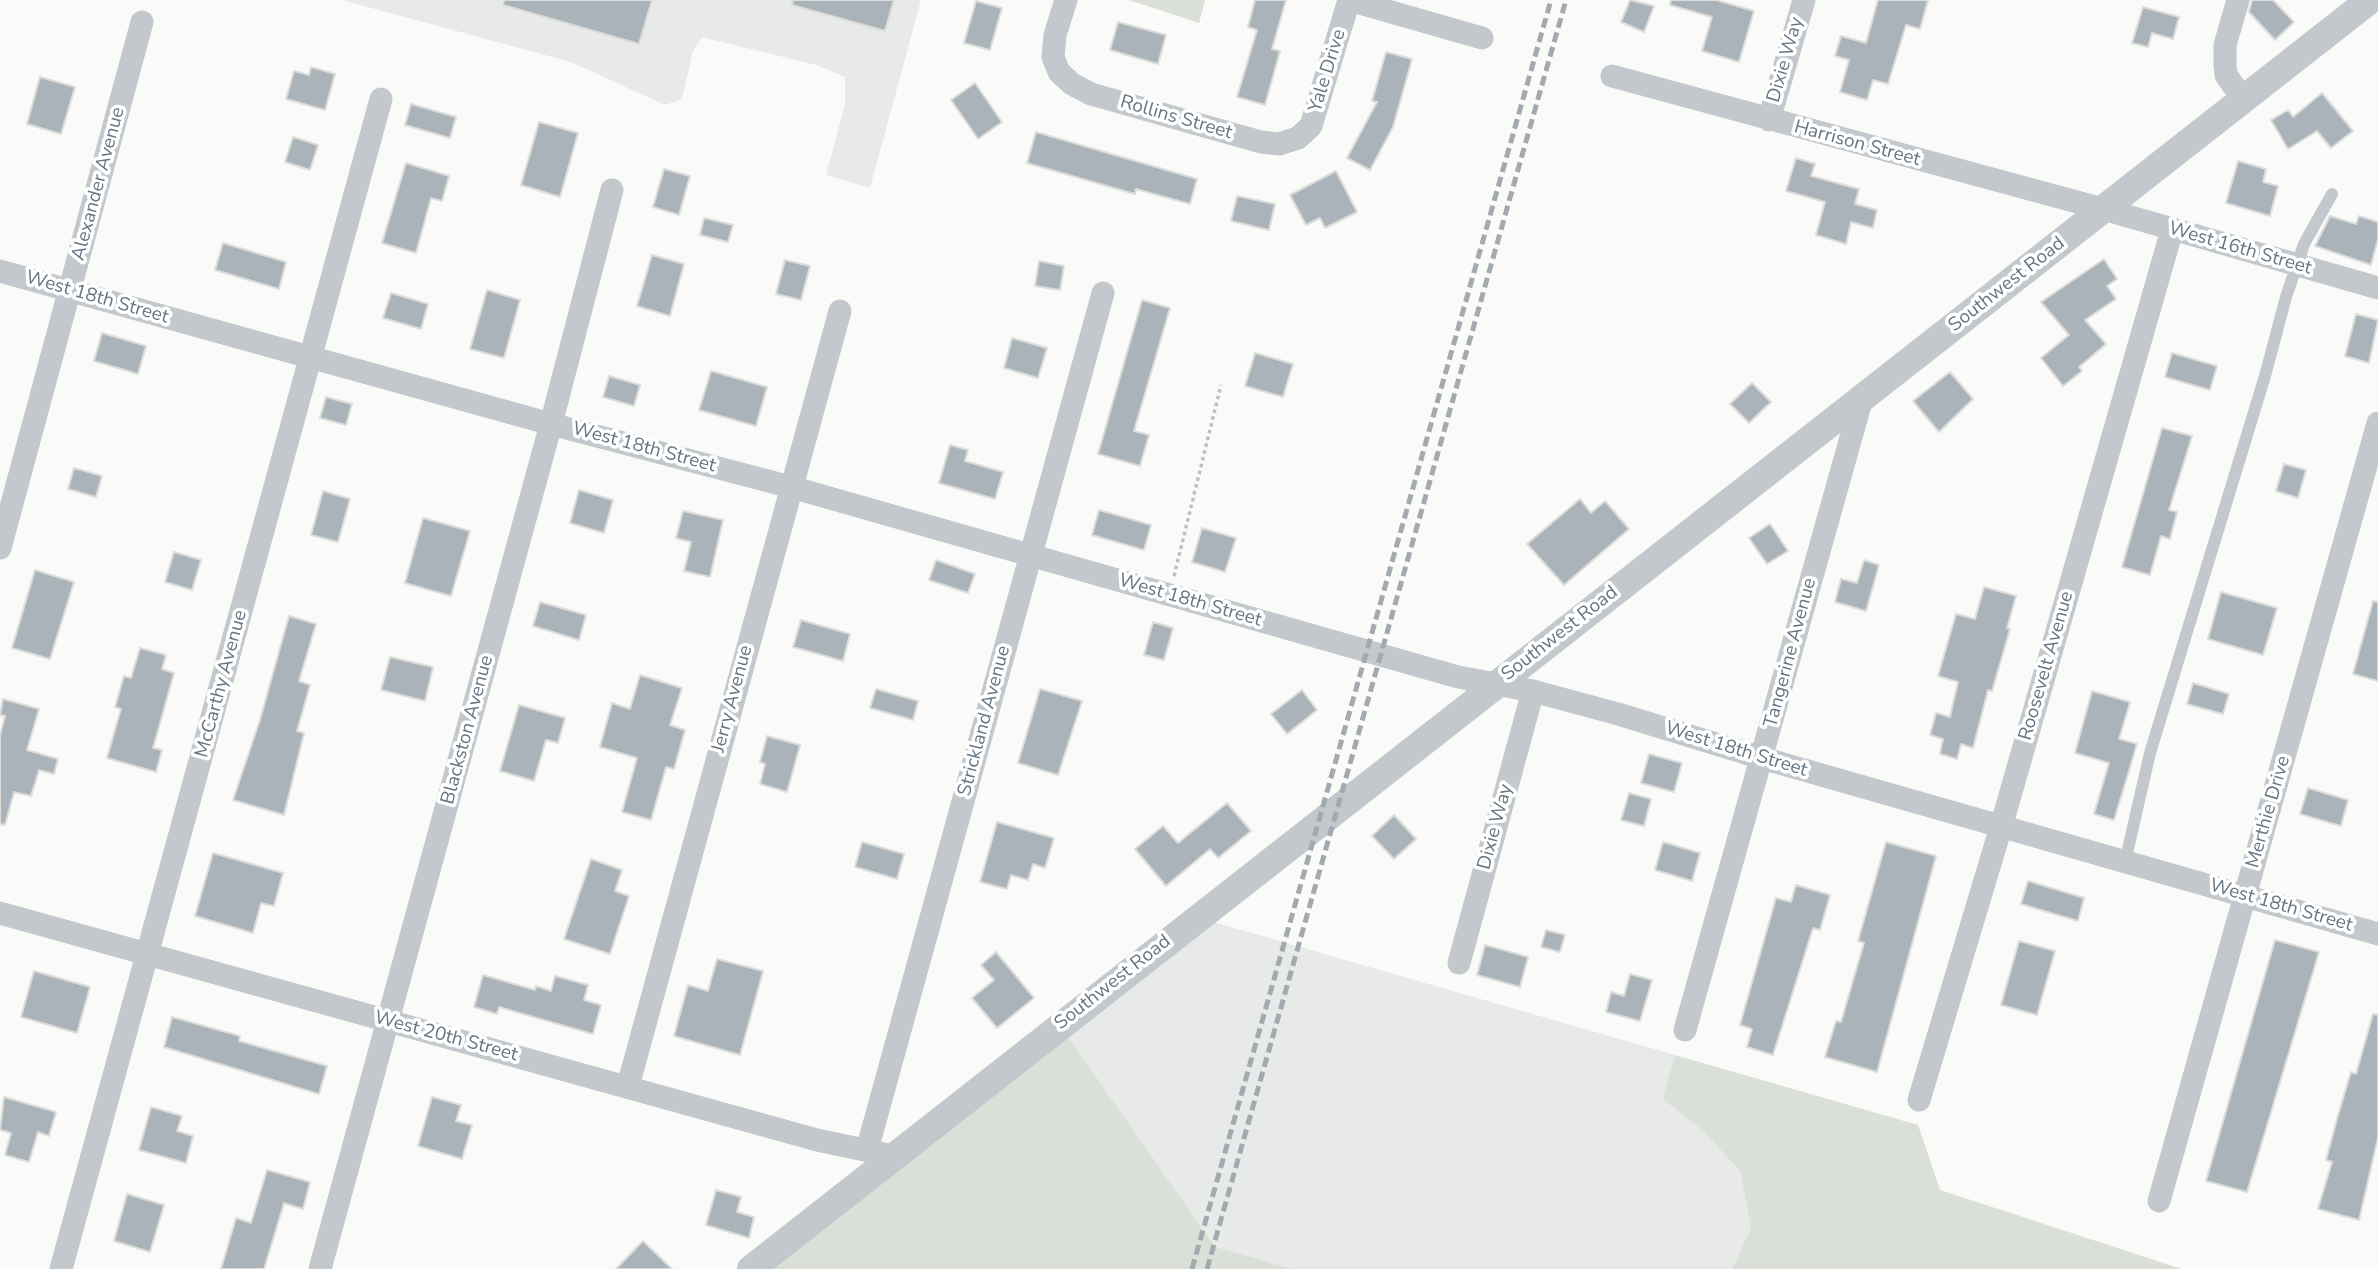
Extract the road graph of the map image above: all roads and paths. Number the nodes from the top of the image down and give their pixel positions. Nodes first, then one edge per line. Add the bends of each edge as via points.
1 (1066, 0) edge
2 (1349, 0) edge
3 (1804, 0) edge
4 (2238, 0) edge
5 (2370, 0) edge
6 (142, 22) dead end
7 (1482, 38) dead end
8 (1612, 76) dead end
9 (381, 99) dead end
10 (2243, 99) junction
11 (1769, 120) junction
12 (1298, 138) joint
13 (612, 190) dead end
14 (2332, 194) dead end
15 (2103, 209) junction
16 (2172, 230) junction
17 (2296, 265) junction
18 (0, 271) edge
19 (2378, 288) edge
20 (71, 290) junction
21 (1103, 293) dead end
22 (840, 311) dead end
23 (312, 358) junction
24 (1221, 385) dead end
25 (1862, 398) junction
26 (2378, 423) edge
27 (551, 424) junction
28 (791, 487) junction
29 (0, 548) edge
30 (1030, 556) junction
31 (1169, 595) junction
32 (1496, 684) junction
33 (1533, 691) junction
34 (1762, 758) junction
35 (2001, 827) junction
36 (2125, 862) junction
37 (2245, 897) junction
38 (0, 914) edge
39 (2378, 934) edge
40 (147, 953) junction
41 (1459, 963) dead end
42 (388, 1022) junction
43 (1685, 1030) dead end
44 (628, 1086) junction
45 (1919, 1100) dead end
46 (880, 1153) junction
47 (2159, 1201) dead end
48 (61, 1269) edge
49 (320, 1269) edge
50 (751, 1269) edge

1 - 12 street, Rollins Street via 1053,57 1059,72 1072,84 1091,94 1261,142 1279,144
2 - 7 street
2 - 12 street, Yale Drive via 1314,117
3 - 11 street, Dixie Way
4 - 10 street via 2225,45 2225,65
5 - 10 street, Southwest Road
6 - 20 street, Alexander Avenue
8 - 11 street, Harrison Street
9 - 23 street, McCarthy Avenue
10 - 15 street, Southwest Road
11 - 15 street, Harrison Street
13 - 27 street, Blackston Avenue
14 - 17 lane via 2314,221
15 - 16 street, West 16th Street
15 - 25 street, Southwest Road
16 - 17 street, West 16th Street
16 - 35 street, Roosevelt Avenue
17 - 19 street, West 16th Street
17 - 36 lane via 2150,753
18 - 20 street, West 18th Street
20 - 23 street, West 18th Street
20 - 29 street, Alexander Avenue
21 - 30 street, Strickland Avenue
22 - 28 street, Jerry Avenue
23 - 27 street, West 18th Street
23 - 40 street, McCarthy Avenue
24 - 31 path
25 - 32 street, Southwest Road
25 - 34 street, Tangerine Avenue
26 - 37 street, Merthie Drive
27 - 28 street, West 18th Street
27 - 42 street, Blackston Avenue
28 - 30 street, West 18th Street
28 - 44 street, Jerry Avenue
30 - 31 street, West 18th Street
30 - 46 street, Strickland Avenue
31 - 32 street, West 18th Street
32 - 33 street, West 18th Street
32 - 46 street, Southwest Road
33 - 34 street, West 18th Street
33 - 41 street, Dixie Way
34 - 35 street, West 18th Street
34 - 43 street, Tangerine Avenue
35 - 36 street, West 18th Street
35 - 45 street, Roosevelt Avenue
36 - 37 street, West 18th Street
37 - 39 street, West 18th Street
37 - 47 street, Merthie Drive
38 - 40 street, West 20th Street
40 - 42 street, West 20th Street
40 - 48 street, McCarthy Avenue
42 - 44 street, West 20th Street
42 - 49 street, Blackston Avenue
44 - 46 street, West 20th Street via 817,1140
46 - 50 street, Southwest Road

